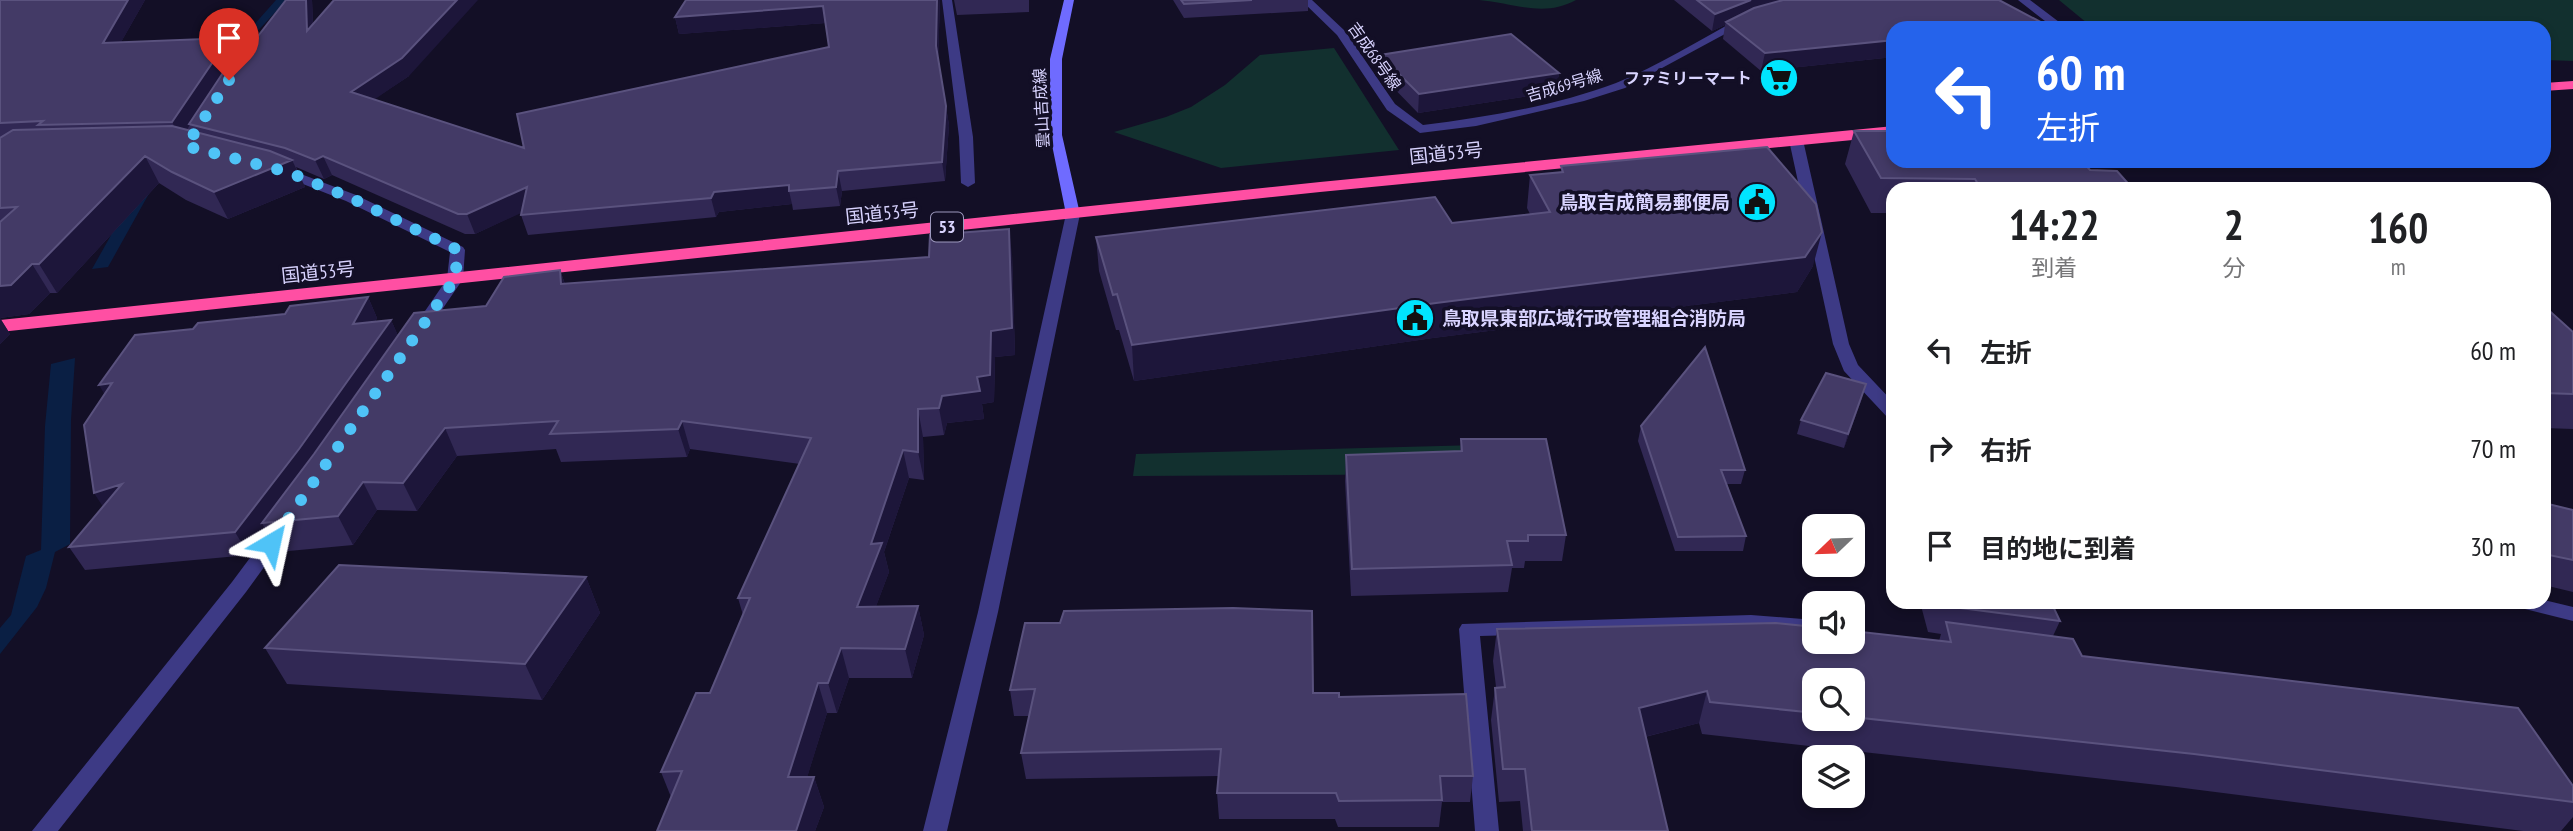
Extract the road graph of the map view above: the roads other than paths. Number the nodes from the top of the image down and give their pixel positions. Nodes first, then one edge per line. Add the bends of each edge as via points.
1 (947, 0) edge
2 (1069, 0) edge
3 (1306, 0) edge
4 (2023, 0) edge
5 (1757, 17) edge
6 (2052, 21) edge
7 (2573, 85) edge
8 (2551, 87) edge
9 (1420, 130) joint
10 (1886, 132) edge
11 (1796, 140) junction
12 (263, 166) edge
13 (968, 183) dead end
14 (1073, 214) junction
15 (455, 279) junction
16 (0, 326) edge
17 (410, 344) edge
18 (1886, 405) edge
19 (296, 510) edge
20 (2551, 609) edge
21 (2573, 614) edge
22 (1802, 627) edge
23 (44, 831) edge
24 (935, 831) edge
25 (1487, 831) edge

1 - 13 street
2 - 14 street, 雲山吉成線 via 1056,59 1056,135
3 - 9 street, 吉成68号線 via 1341,33 1391,107
4 - 6 street
5 - 9 street, 吉成69号線 via 1610,88 1521,113
7 - 8 highway
10 - 11 highway, 国道53号 / 53
11 - 14 highway, 国道53号 / 53
11 - 18 street via 1841,344 1850,366
12 - 15 street via 351,198 458,250
14 - 15 highway, 国道53号 / 53
14 - 24 street via 991,599
15 - 16 highway, 国道53号 / 53
15 - 17 street
19 - 23 street
20 - 21 street
22 - 25 street via 1751,622 1469,629

